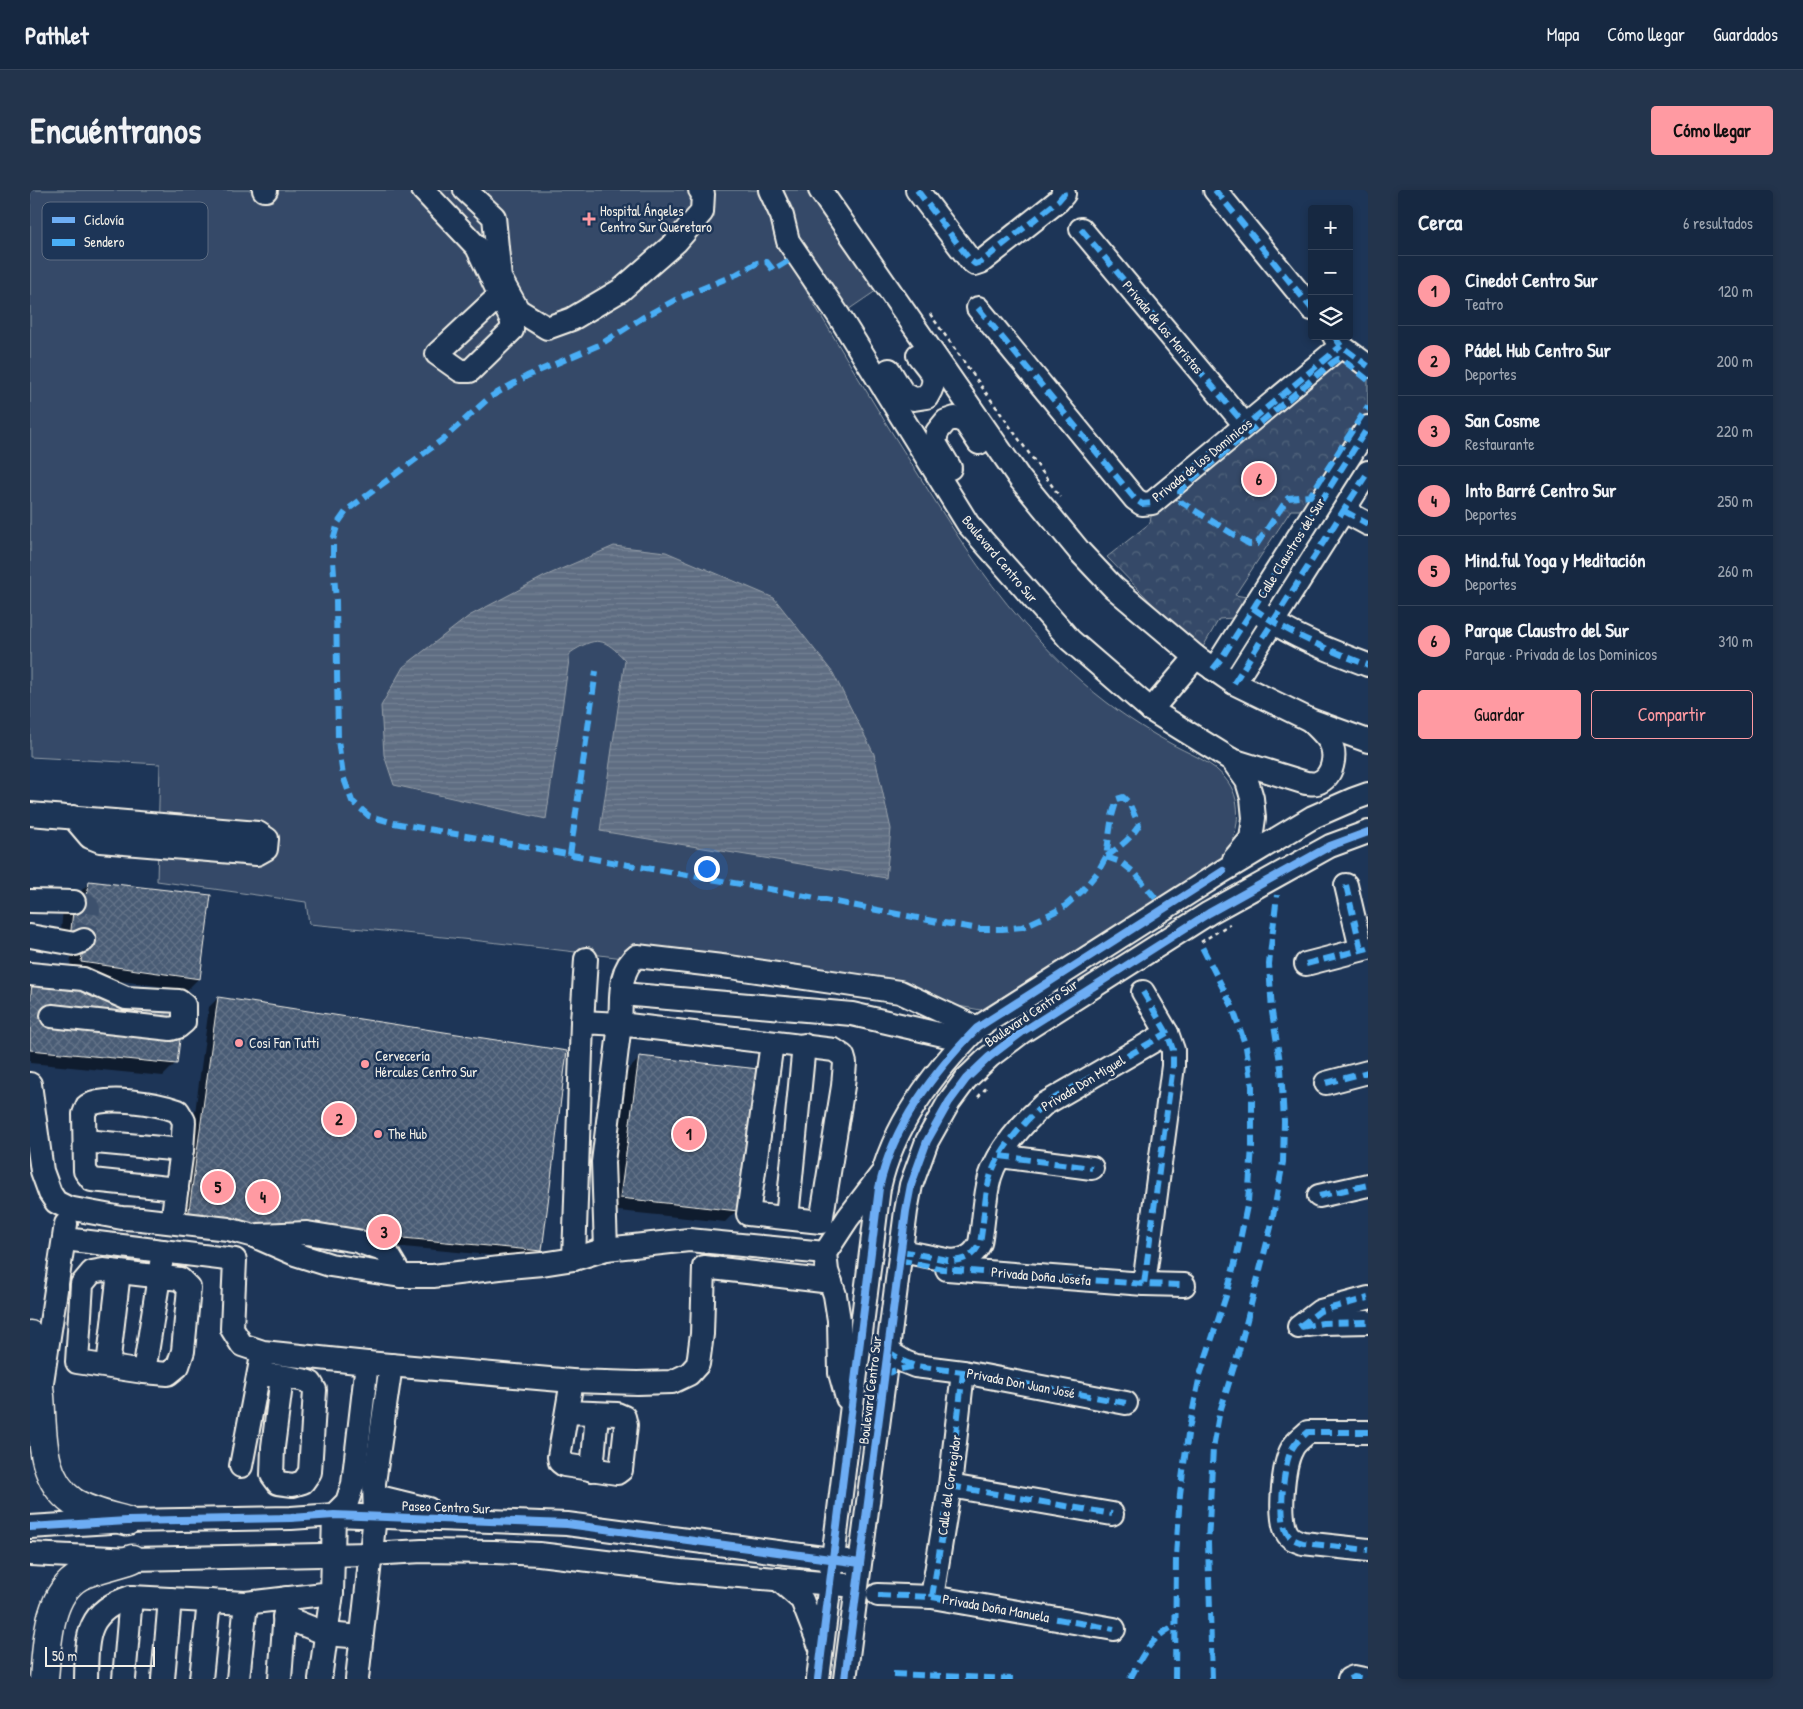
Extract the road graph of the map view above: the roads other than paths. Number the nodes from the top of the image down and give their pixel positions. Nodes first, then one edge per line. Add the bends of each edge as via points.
1 (423, 190) edge
2 (465, 190) edge
3 (700, 190) edge
4 (770, 190) edge
5 (820, 190) edge
6 (917, 190) edge
7 (1063, 190) edge
8 (1214, 190) edge
9 (1081, 229) dead end
10 (489, 249) junction
11 (500, 295) dead end
12 (899, 304) junction
13 (1308, 304) edge
14 (978, 308) dead end
15 (853, 339) junction
16 (1337, 341) edge
17 (1368, 366) edge
18 (1245, 425) junction
19 (1366, 436) edge
20 (1368, 472) edge
21 (1020, 479) junction
22 (1344, 511) junction
23 (968, 524) junction
24 (1368, 524) edge
25 (1253, 608) junction
26 (1272, 623) junction
27 (1204, 663) junction
28 (1368, 665) edge
29 (1234, 683) junction
30 (1151, 710) junction
31 (1310, 720) junction
32 (1368, 741) edge
33 (1232, 760) junction
34 (1368, 794) edge
35 (30, 814) edge
36 (73, 817) junction
37 (1368, 832) edge
38 (1223, 871) junction
39 (1346, 885) dead end
40 (30, 901) edge
41 (74, 902) tunnel mouth
42 (30, 936) edge
43 (84, 940) dead end
44 (1365, 948) edge
45 (586, 959) dead end
46 (1306, 964) dead end
47 (30, 974) edge
48 (1143, 992) dead end
49 (622, 994) junction
50 (906, 995) junction
51 (52, 1016) dead end
52 (582, 1022) junction
53 (620, 1024) junction
54 (900, 1025) junction
55 (1167, 1033) junction
56 (971, 1034) junction
57 (772, 1043) junction
58 (804, 1045) junction
59 (1368, 1072) edge
60 (1326, 1083) dead end
61 (30, 1084) edge
62 (85, 1141) junction
63 (182, 1150) junction
64 (1000, 1156) junction
65 (603, 1162) junction
66 (578, 1163) junction
67 (1092, 1168) dead end
68 (882, 1173) junction
69 (1368, 1185) edge
70 (177, 1189) junction
71 (1319, 1196) dead end
72 (68, 1208) junction
73 (787, 1218) junction
74 (172, 1222) junction
75 (254, 1236) junction
76 (65, 1239) junction
77 (689, 1240) junction
78 (606, 1250) junction
79 (163, 1251) junction
80 (825, 1252) junction
81 (900, 1255) junction
82 (574, 1258) junction
83 (235, 1260) junction
84 (704, 1267) junction
85 (119, 1272) junction
86 (159, 1276) junction
87 (831, 1282) junction
88 (1144, 1284) junction
89 (1184, 1285) dead end
90 (1368, 1298) edge
91 (1368, 1322) edge
92 (30, 1335) edge
93 (887, 1351) junction
94 (261, 1363) junction
95 (367, 1364) junction
96 (391, 1364) junction
97 (108, 1366) junction
98 (915, 1366) junction
99 (144, 1372) junction
100 (963, 1372) junction
101 (884, 1375) junction
102 (282, 1377) dead end
103 (572, 1381) junction
104 (40, 1394) junction
105 (1126, 1403) dead end
106 (568, 1412) junction
107 (851, 1412) junction
108 (1368, 1432) edge
109 (240, 1466) dead end
110 (950, 1486) junction
111 (375, 1506) junction
112 (1112, 1514) dead end
113 (334, 1515) junction
114 (127, 1522) junction
115 (30, 1527) edge
116 (1368, 1550) edge
117 (30, 1554) edge
118 (370, 1554) junction
119 (332, 1555) junction
120 (804, 1556) junction
121 (132, 1559) junction
122 (832, 1559) junction
123 (860, 1562) junction
124 (778, 1579) junction
125 (805, 1581) junction
126 (830, 1583) junction
127 (857, 1586) junction
128 (332, 1593) junction
129 (878, 1595) dead end
130 (131, 1597) junction
131 (932, 1597) junction
132 (170, 1599) junction
133 (209, 1600) junction
134 (246, 1603) junction
135 (285, 1608) junction
136 (1114, 1629) dead end
137 (327, 1634) junction
138 (361, 1637) junction
139 (821, 1650) junction
140 (44, 1679) edge
141 (86, 1679) edge
142 (124, 1679) edge
143 (163, 1679) edge
144 (201, 1679) edge
145 (238, 1679) edge
146 (280, 1679) edge
147 (320, 1679) edge
148 (357, 1679) edge
149 (818, 1679) edge
150 (845, 1679) edge
151 (1349, 1679) edge
152 (1364, 1679) edge

1 - 10 street via 477,247
2 - 10 street via 494,218
3 - 10 street via 703,194 702,212 676,242 621,290 572,319 547,328 518,310 500,278
4 - 15 street, Boulevard Centro Sur via 782,216 788,241
5 - 12 street
6 - 7 street via 975,264 1058,201 1064,194
8 - 13 street
9 - 18 street, Privada de los Maristas
10 - 11 street
12 - 15 street via 901,326 907,339 934,377 927,397 914,399 903,393 882,359
12 - 21 street
14 - 18 street, Privada de los Dominicos via 1142,504 1152,503
15 - 23 street, Boulevard Centro Sur
16 - 17 street, Privada de los Dominicos
16 - 18 street, Privada de los Dominicos
19 - 25 street, Calle Claustros del Sur
20 - 22 street, Calle Claustros del Sur
21 - 23 street via 997,467 965,422 955,418 946,420 937,432 935,443 957,480
21 - 27 street via 1113,587
22 - 24 street
22 - 26 street, Calle Claustros del Sur
23 - 30 street, Boulevard Centro Sur via 1070,640
25 - 26 street
25 - 27 street, Calle Claustros del Sur via 1221,659
26 - 28 street
26 - 29 street, Calle Claustros del Sur
27 - 29 street
27 - 30 street, Calle Claustros del Sur
29 - 31 street
30 - 33 street, Boulevard Centro Sur
31 - 32 street
31 - 33 street via 1326,735 1333,750 1331,770 1318,783 1306,783
33 - 38 street, Boulevard Centro Sur via 1246,781 1254,818 1251,839
34 - 38 street, Boulevard Centro Sur via 1313,817
35 - 36 street
36 - 36 street via 258,833 267,839 266,849 257,854 100,841 90,837
37 - 81 street, Boulevard Centro Sur via 1330,846 1209,914 1022,1032 977,1067 949,1102 927,1141 911,1185
38 - 56 street, Boulevard Centro Sur
39 - 44 street
40 - 41 street
42 - 43 street via 75,944
44 - 46 street
45 - 52 street
47 - 51 street via 83,979 126,998 179,1000 185,1011 184,1022 171,1029
48 - 55 street
49 - 50 street via 629,962 637,956
49 - 53 street
49 - 54 street via 852,1014
50 - 54 street
50 - 56 street
52 - 53 street
52 - 66 street
53 - 57 street
53 - 65 street
54 - 56 street
55 - 64 street, Privada Don Miguel via 1043,1105 1025,1120
55 - 88 street via 1173,1066
56 - 68 street, Boulevard Centro Sur via 945,1062 914,1105
57 - 58 street
57 - 73 street via 748,1214
58 - 73 street
58 - 73 street via 834,1050 843,1056 845,1064 821,1222
59 - 60 street
61 - 72 street via 42,1171 50,1194 56,1202
62 - 63 street
62 - 63 street via 84,1114 87,1106 94,1102 135,1102 178,1111 184,1121
62 - 70 street via 85,1171 92,1180
63 - 70 street
64 - 67 street
64 - 81 street, Privada Don Miguel via 990,1177 980,1243 971,1256 952,1261
65 - 66 street
65 - 78 street
66 - 82 street
68 - 80 street
68 - 107 street, Boulevard Centro Sur
69 - 71 street
70 - 74 street
72 - 74 street via 122,1218
72 - 76 street
74 - 75 street via 228,1228
75 - 82 street via 330,1265 402,1276 433,1276
75 - 83 street
76 - 79 street
76 - 104 street
77 - 78 street
77 - 80 street
77 - 84 street via 700,1253
78 - 82 street
79 - 83 street
79 - 86 street
80 - 87 street
81 - 88 street, Privada Doña Josefa via 943,1269
81 - 93 street, Boulevard Centro Sur
83 - 94 street via 232,1330
84 - 87 street
84 - 103 street via 698,1364 689,1374 672,1382
85 - 86 street
85 - 97 street
85 - 97 street via 92,1272 82,1284 77,1362
86 - 99 street
86 - 99 street via 180,1279 189,1288 183,1351 178,1366 168,1374
87 - 107 street via 840,1320 840,1373
88 - 89 street, Privada Doña Josefa
90 - 91 street via 1320,1311 1299,1327
92 - 104 highway
93 - 98 street, Privada Don Juan José
93 - 101 street, Boulevard Centro Sur
94 - 95 street
94 - 102 street
94 - 109 street
95 - 96 street
95 - 113 street via 353,1484 346,1502
96 - 103 street
96 - 111 street via 374,1483
97 - 99 street
98 - 100 street, Privada Don Juan José
98 - 101 street, Privada Don Juan José
100 - 105 street, Privada Don Juan José
100 - 110 street, Calle del Corregidor
101 - 123 street, Boulevard Centro Sur
103 - 106 street
104 - 114 highway via 45,1456 56,1483 81,1506
106 - 106 street via 560,1462 592,1470 617,1473 621,1470 624,1418 617,1414
107 - 122 street, Boulevard Centro Sur
108 - 116 street via 1308,1432 1292,1447 1285,1464 1282,1505 1286,1533 1293,1540
110 - 112 street
110 - 131 street, Calle del Corregidor
111 - 113 street, Paseo Centro Sur
111 - 118 street
111 - 120 street, Paseo Centro Sur via 468,1520 568,1524 638,1534 650,1527 728,1537 742,1548
113 - 114 street, Paseo Centro Sur
113 - 119 street
114 - 115 street, Paseo Centro Sur
117 - 121 street
118 - 119 street
118 - 124 street via 422,1551 539,1554
118 - 138 street
119 - 121 street
119 - 128 street
120 - 122 street
120 - 125 street via 808,1569
121 - 140 highway via 80,1576 67,1587 51,1621
122 - 123 street
122 - 126 street, Boulevard Centro Sur
123 - 127 street, Boulevard Centro Sur
124 - 125 street
124 - 139 street via 802,1600
125 - 126 street
126 - 127 street
126 - 139 street, Boulevard Centro Sur
127 - 150 street, Boulevard Centro Sur
128 - 135 street
128 - 137 street
129 - 131 street, Privada Doña Manuela
130 - 132 street
130 - 141 street via 107,1608 89,1632
130 - 142 street
131 - 136 street, Privada Doña Manuela
132 - 133 street
132 - 143 street
133 - 134 street
133 - 144 street
134 - 135 street
134 - 145 street
135 - 137 street
135 - 146 street
137 - 138 street
137 - 147 street
138 - 148 street
139 - 149 street, Boulevard Centro Sur
151 - 152 street

